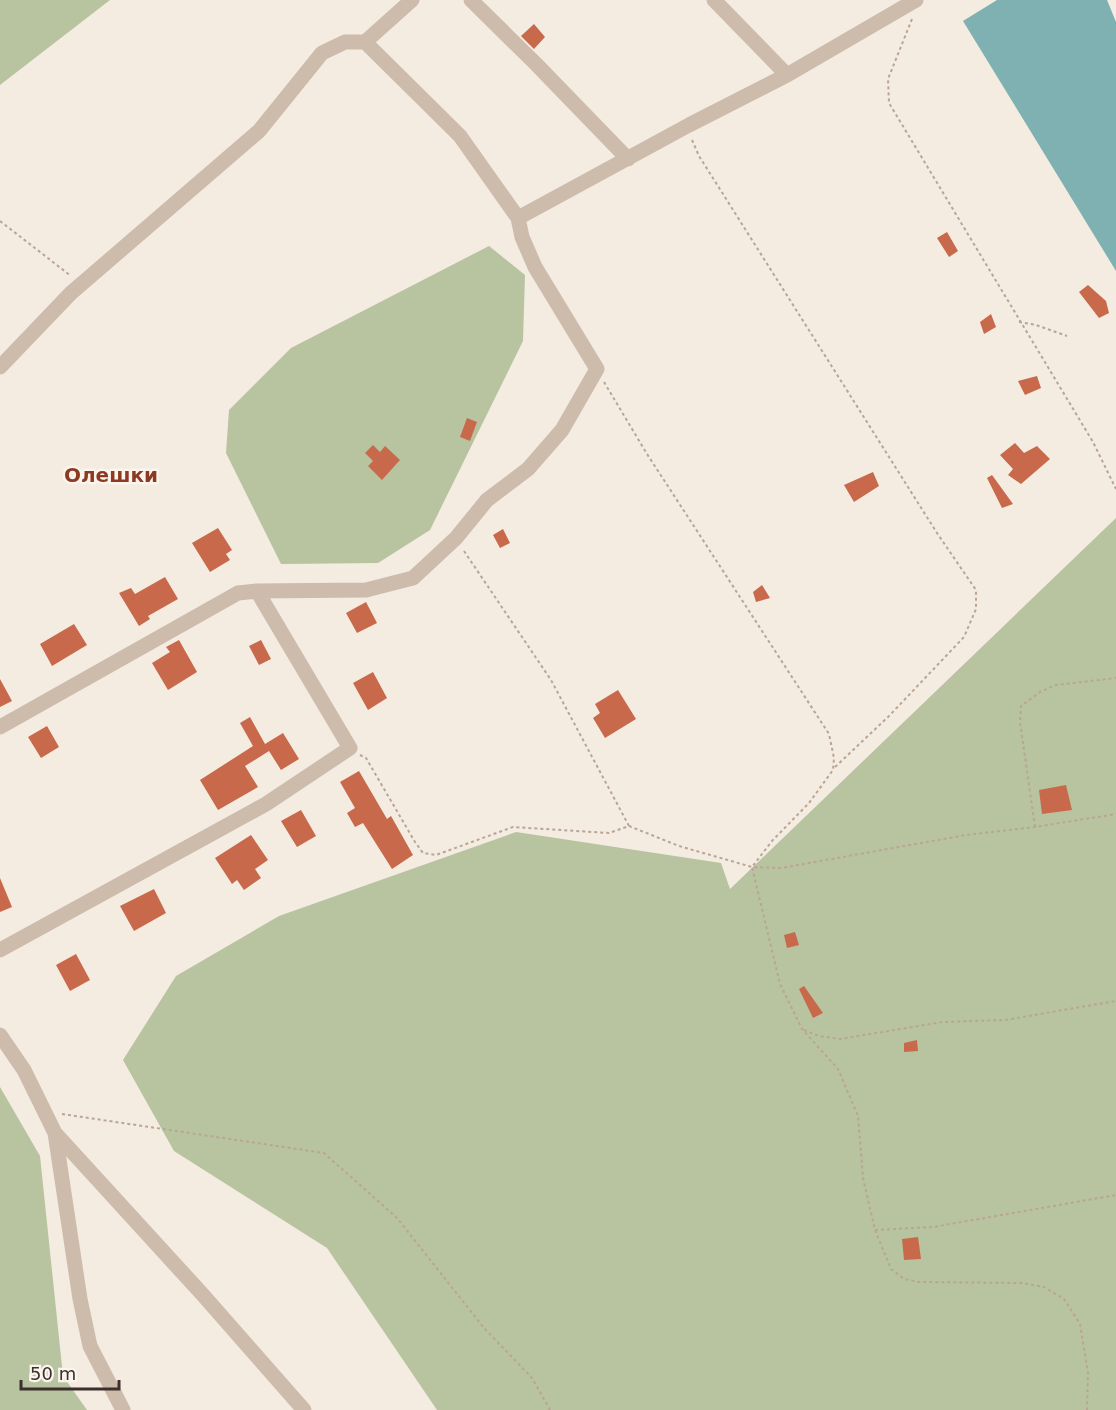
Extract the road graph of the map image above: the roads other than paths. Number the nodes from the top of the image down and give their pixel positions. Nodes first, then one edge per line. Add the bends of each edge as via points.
1 (412, 0) edge
2 (471, 0) edge
3 (714, 0) edge
4 (916, 5) edge
5 (365, 42) junction
6 (787, 75) junction
7 (628, 159) junction
8 (518, 218) junction
9 (0, 367) edge
10 (257, 591) junction
11 (0, 727) edge
12 (0, 951) edge
13 (0, 1035) edge
14 (6, 1054) edge
15 (55, 1133) junction
16 (123, 1410) edge
17 (304, 1410) edge

1 - 5 street
2 - 7 street
3 - 6 street
4 - 6 street
5 - 8 street via 460,136
5 - 9 street via 345,42 322,53 259,131 81,284
6 - 7 street
7 - 8 street
8 - 10 street via 535,267 597,369 562,430 528,469 487,500 456,538 413,578 366,590
10 - 11 street via 238,593
10 - 12 street via 350,748 266,804
13 - 14 street
14 - 15 street
15 - 16 street via 90,1346
15 - 17 street via 204,1294

